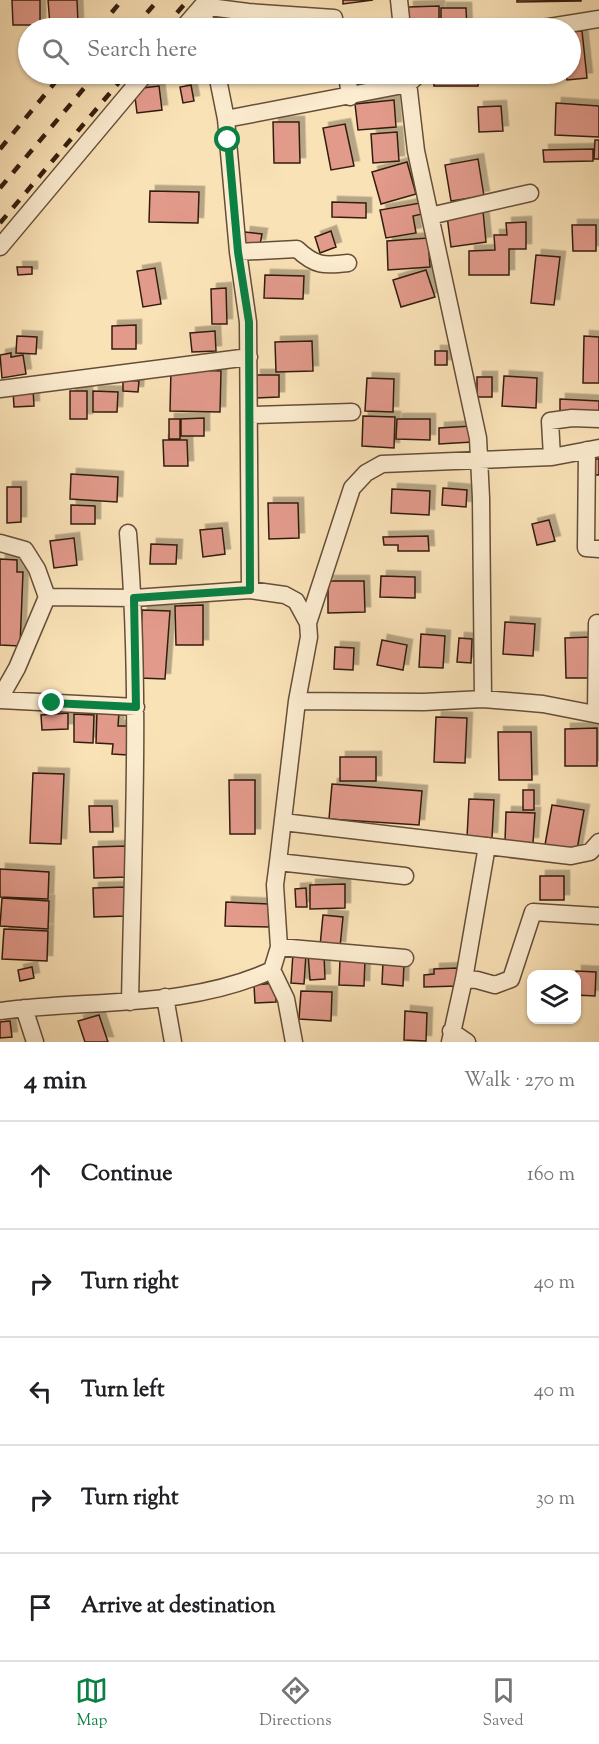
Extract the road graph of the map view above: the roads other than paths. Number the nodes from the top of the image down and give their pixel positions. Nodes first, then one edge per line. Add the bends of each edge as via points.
1 (399, 0) edge
2 (202, 6) junction
3 (192, 18) edge
4 (205, 18) edge
5 (334, 18) edge
6 (401, 18) edge
7 (599, 19) edge
8 (581, 22) edge
9 (138, 84) edge
10 (219, 84) edge
11 (348, 84) edge
12 (389, 84) edge
13 (411, 84) edge
14 (350, 96) junction
15 (226, 119) junction
16 (530, 193) dead end
17 (430, 216) junction
18 (0, 247) edge
19 (238, 252) junction
20 (348, 263) dead end
21 (249, 357) junction
22 (0, 389) edge
23 (352, 412) dead end
24 (250, 415) junction
25 (599, 419) edge
26 (593, 449) edge
27 (552, 457) junction
28 (479, 459) junction
29 (128, 533) dead end
30 (0, 543) edge
31 (599, 549) edge
32 (250, 590) junction
33 (47, 597) junction
34 (134, 598) junction
35 (308, 623) junction
36 (597, 623) dead end
37 (0, 699) edge
38 (483, 699) junction
39 (297, 701) junction
40 (136, 707) junction
41 (597, 714) edge
42 (283, 822) junction
43 (599, 842) edge
44 (487, 846) junction
45 (278, 862) junction
46 (405, 876) dead end
47 (599, 916) edge
48 (279, 947) junction
49 (405, 957) dead end
50 (272, 970) junction
51 (464, 979) junction
52 (165, 997) junction
53 (130, 1002) junction
54 (24, 1008) junction
55 (0, 1011) edge
56 (450, 1037) edge
57 (35, 1042) edge
58 (173, 1042) edge
59 (294, 1042) edge
60 (467, 1042) edge

1 - 6 street
2 - 3 street
2 - 4 street
2 - 5 street
7 - 8 street
9 - 18 street
10 - 15 street
11 - 14 street
12 - 14 street
13 - 17 street via 416,151
14 - 15 street
15 - 19 street
16 - 17 street
17 - 28 street via 478,438
19 - 20 street via 297,249 310,261 327,265
19 - 21 street via 249,322
21 - 22 street
21 - 24 street
23 - 24 street
24 - 32 street
25 - 27 street via 550,421
26 - 27 street
26 - 31 street via 586,548
27 - 28 street
28 - 35 street via 382,464 366,473 352,488
28 - 38 street
29 - 34 street
30 - 33 street via 25,550
32 - 34 street
32 - 35 street via 285,595 296,601
33 - 34 street
33 - 37 street
34 - 40 street
35 - 39 street
36 - 41 street
37 - 40 street
38 - 39 street
38 - 41 street
39 - 42 street
40 - 53 street
42 - 44 street
42 - 45 street
43 - 44 street via 590,852 571,856
44 - 51 street
45 - 46 street
45 - 48 street via 275,885
47 - 51 street via 533,912 511,979 495,986
48 - 49 street
48 - 50 street
50 - 52 street via 225,988
50 - 59 street via 286,999
51 - 56 street
52 - 53 street
52 - 58 street
53 - 54 street
54 - 55 street
54 - 57 street
56 - 60 street

